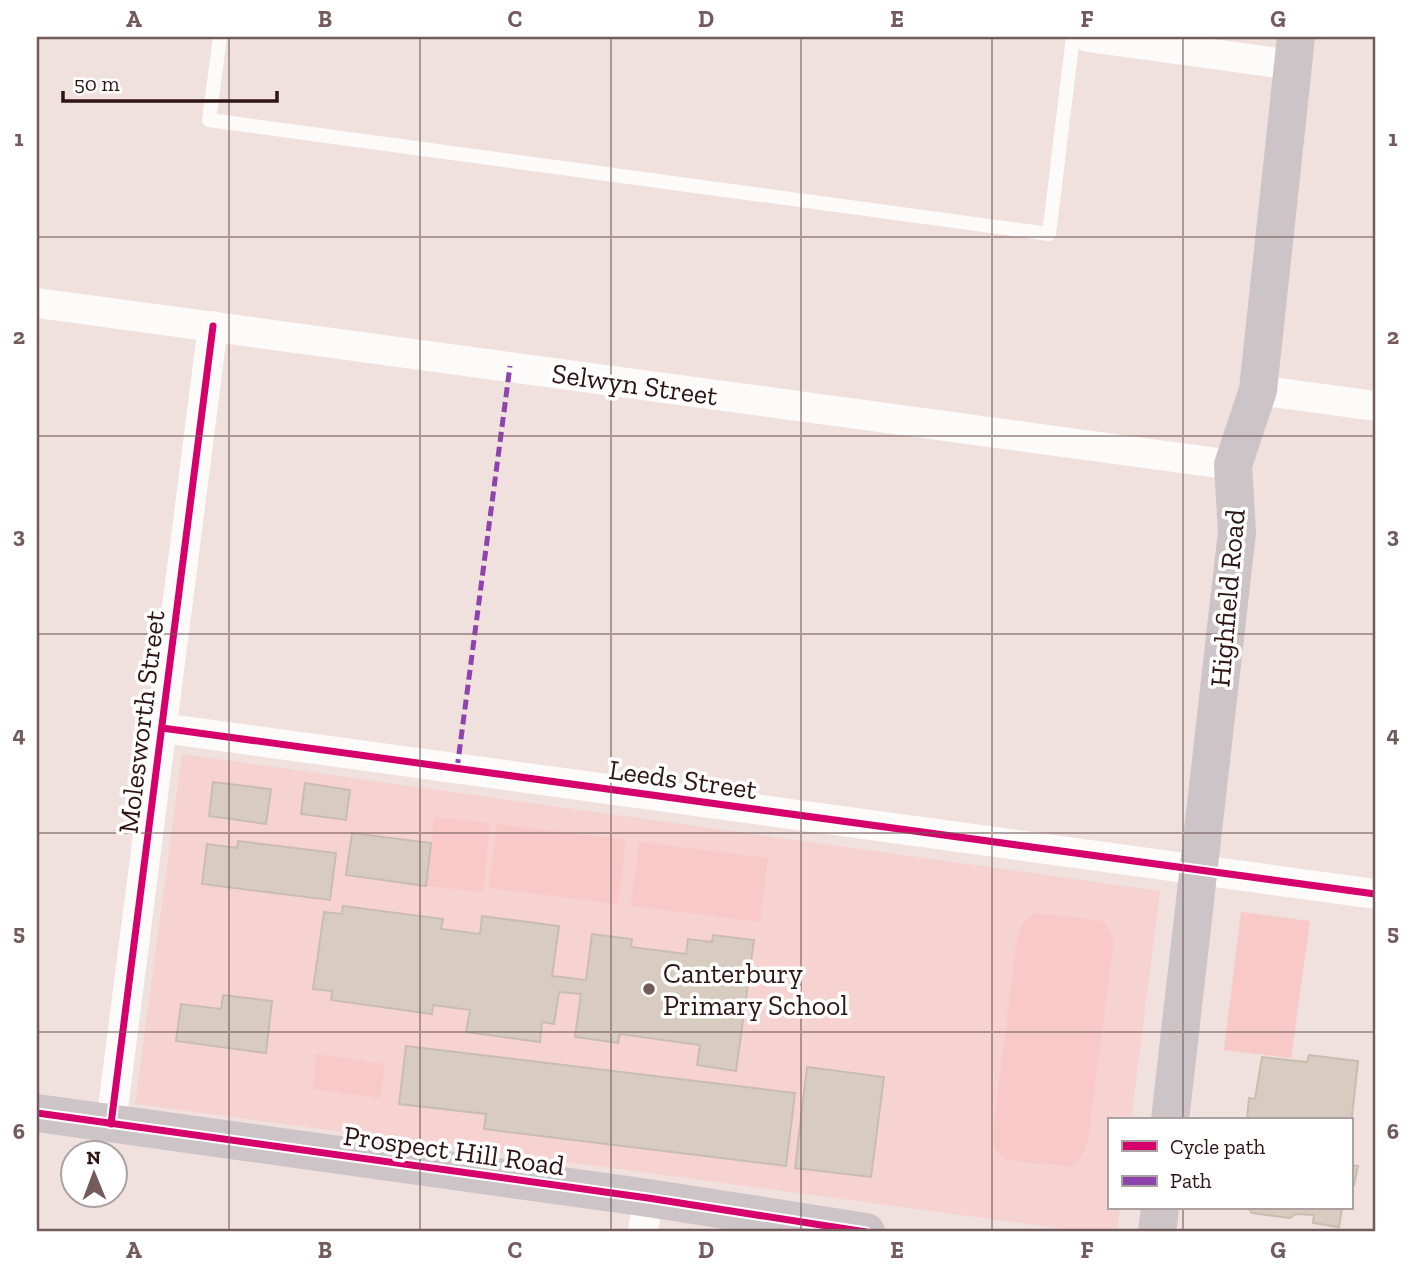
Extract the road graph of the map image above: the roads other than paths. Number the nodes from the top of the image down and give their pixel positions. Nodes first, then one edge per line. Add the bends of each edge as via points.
1 (220, 37) edge
2 (1073, 37) edge
3 (1088, 37) edge
4 (1294, 51) edge
5 (37, 303) edge
6 (213, 326) junction
7 (1258, 390) junction
8 (1375, 406) edge
9 (1233, 465) junction
10 (162, 729) junction
11 (1199, 871) junction
12 (1375, 894) edge
13 (37, 1113) edge
14 (1170, 1118) edge
15 (111, 1124) junction
16 (1160, 1210) edge
17 (645, 1215) edge
18 (866, 1232) edge
19 (1157, 1232) edge

1 - 2 lane via 209,120 1049,234
3 - 4 street
4 - 7 main road, Highfield Road
5 - 6 street, Selwyn Street
6 - 9 street, Selwyn Street
6 - 10 street, Molesworth Street
7 - 8 street
7 - 9 main road, Highfield Road
9 - 11 main road, Highfield Road via 1237,532
10 - 11 street, Leeds Street
10 - 15 street, Molesworth Street
11 - 12 street, Leeds Street
11 - 14 main road, Highfield Road
13 - 15 main road, Prospect Hill Road
15 - 17 main road, Prospect Hill Road
16 - 19 main road
17 - 18 main road, Prospect Hill Road

